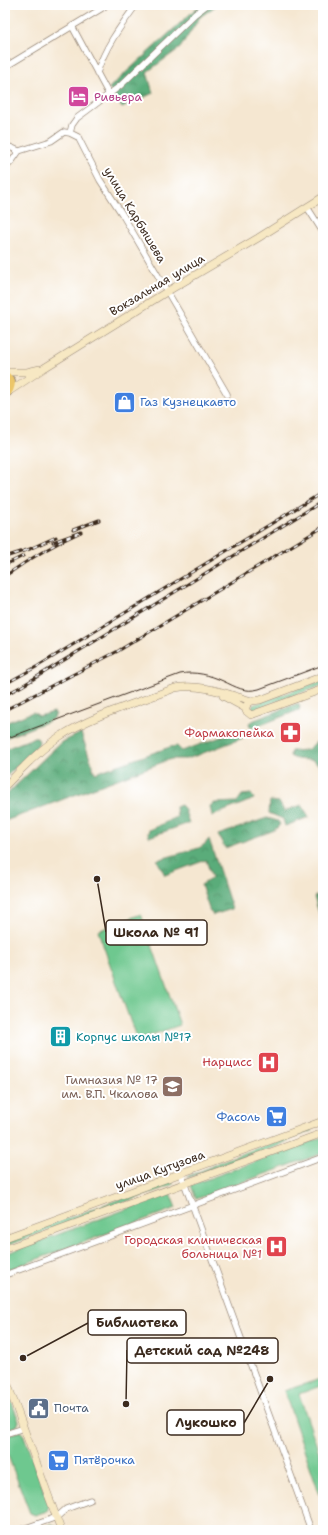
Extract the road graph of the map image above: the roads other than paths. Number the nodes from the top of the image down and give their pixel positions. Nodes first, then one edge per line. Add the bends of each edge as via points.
1 (136, 5) edge
2 (207, 5) edge
3 (104, 7) dead end
4 (72, 26) junction
5 (5, 67) edge
6 (97, 73) junction
7 (109, 95) junction
8 (70, 133) junction
9 (5, 145) edge
10 (18, 151) junction
11 (5, 168) edge
12 (323, 197) edge
13 (307, 207) junction
14 (323, 232) edge
15 (168, 291) junction
16 (44, 368) junction
17 (5, 374) edge
18 (6, 393) edge
19 (227, 394) dead end
20 (323, 676) edge
21 (209, 689) junction
22 (323, 689) edge
23 (252, 701) junction
24 (247, 712) junction
25 (5, 786) edge
26 (323, 1121) edge
27 (323, 1133) edge
28 (323, 1157) edge
29 (181, 1174) junction
30 (184, 1184) junction
31 (193, 1207) junction
32 (5, 1238) edge
33 (5, 1249) edge
34 (5, 1275) edge
35 (5, 1377) edge
36 (24, 1428) junction
37 (5, 1434) edge
38 (90, 1500) dead end
39 (56, 1517) junction
40 (32, 1528) edge
41 (20, 1530) edge
42 (61, 1530) edge
43 (311, 1530) edge

1 - 6 street via 116,32
2 - 7 street
3 - 4 street
4 - 5 street
4 - 6 street
6 - 7 street
7 - 8 street via 77,118
8 - 10 street via 64,132 51,141
8 - 15 street, улица Карбышева via 78,137 100,180
9 - 10 street
10 - 11 street
12 - 13 main road, Вокзальная улица
13 - 14 street
13 - 15 main road, Вокзальная улица
15 - 16 main road, Вокзальная улица
15 - 19 street, улица Карбышева
16 - 17 main road
16 - 18 main road, Вокзальная улица
17 - 18 main road via 11,381
20 - 23 main road
21 - 23 main road
21 - 24 main road
21 - 25 main road via 190,686 175,688 81,725 51,743
22 - 24 main road via 254,715
23 - 24 main road via 246,705
26 - 29 main road, улица Кутузова
27 - 30 main road, улица Кутузова
28 - 31 street
29 - 30 street
29 - 32 main road, улица Кутузова
30 - 31 street
30 - 33 main road, улица Кутузова
31 - 34 street
31 - 43 street
35 - 36 main road
36 - 37 street
36 - 39 main road
38 - 39 street via 66,1509
39 - 40 street
39 - 42 main road
40 - 41 street

